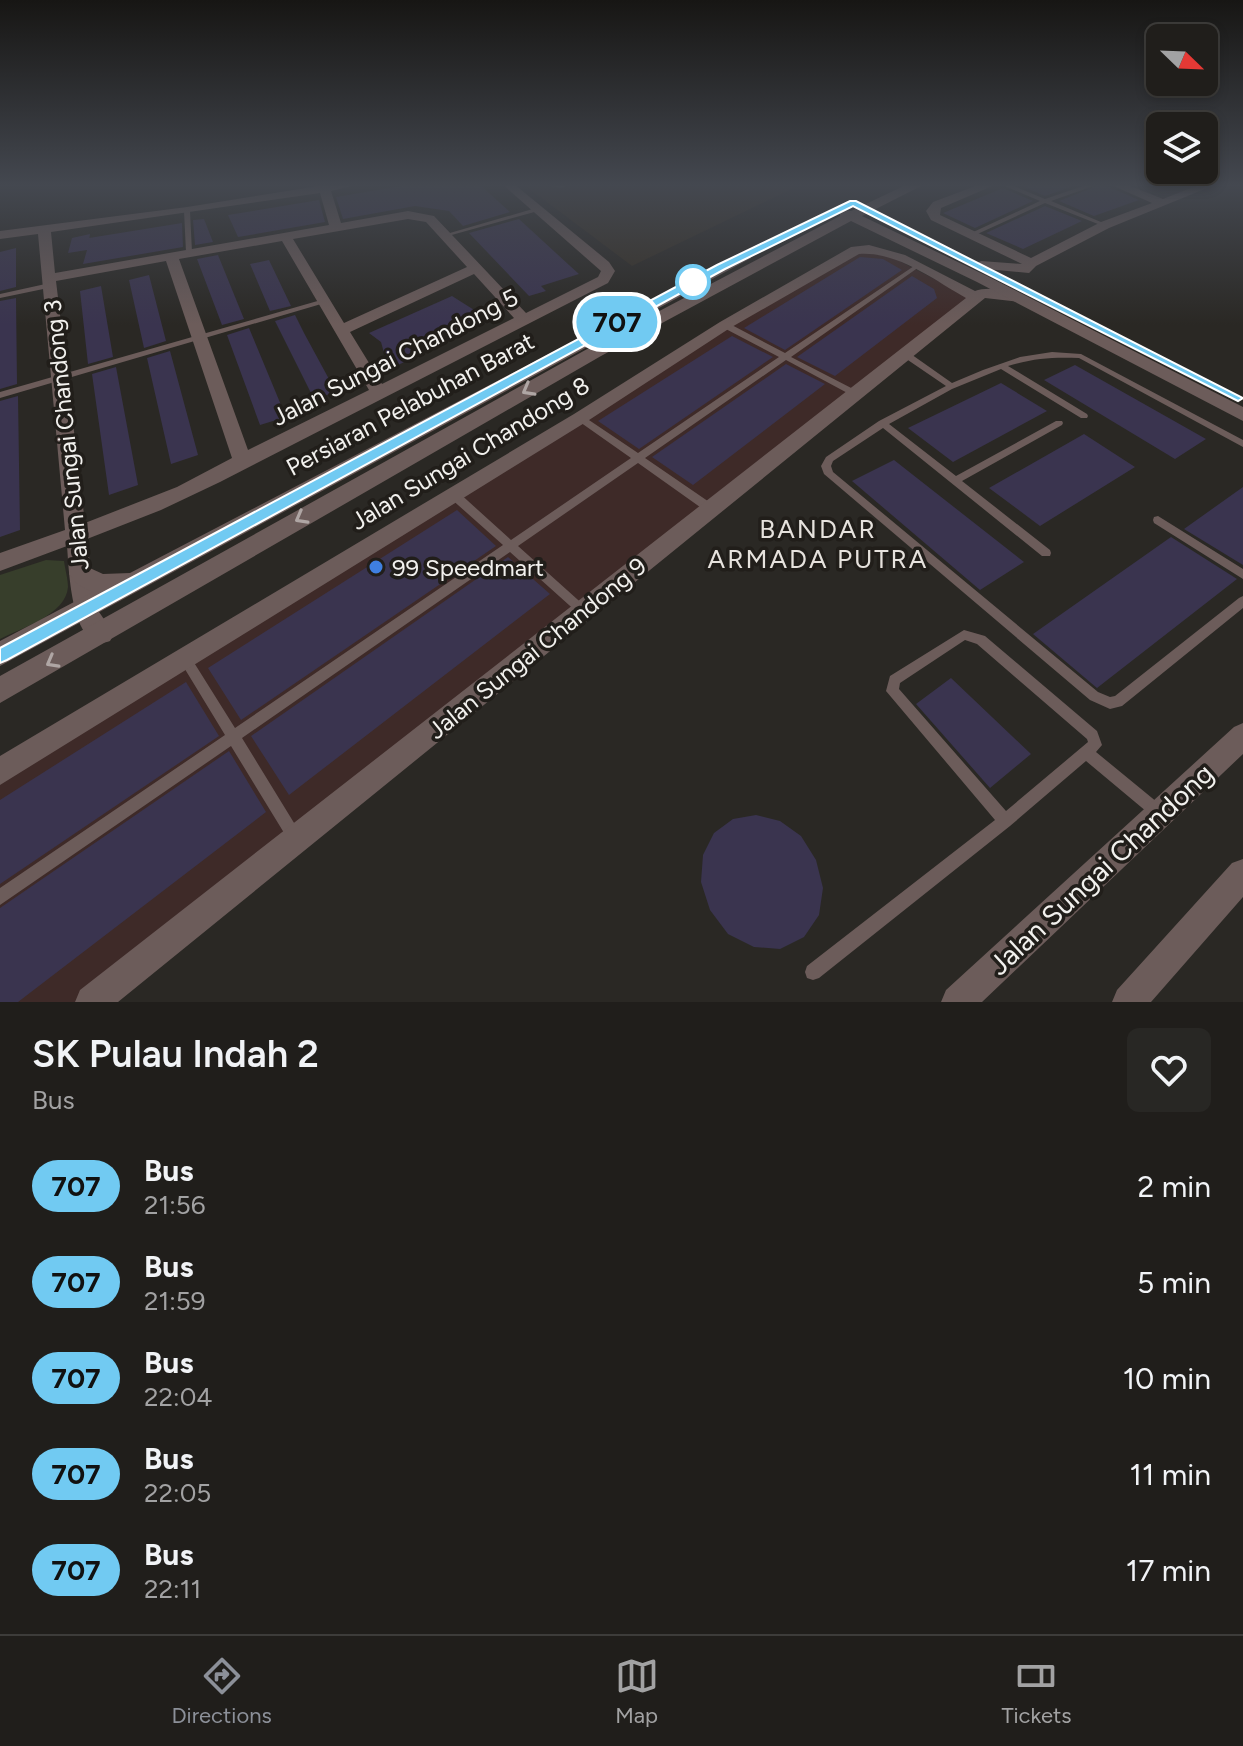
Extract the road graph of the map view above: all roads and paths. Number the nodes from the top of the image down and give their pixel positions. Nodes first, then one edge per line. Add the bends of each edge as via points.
1 (44, 230) edge
2 (37, 231) edge
3 (188, 231) edge
4 (315, 231) edge
5 (442, 231) edge
6 (461, 231) edge
7 (561, 231) edge
8 (821, 231) edge
9 (896, 231) edge
10 (961, 231) edge
11 (980, 231) edge
12 (1094, 231) edge
13 (0, 235) edge
14 (446, 235) junction
15 (971, 235) junction
16 (285, 236) junction
17 (189, 252) junction
18 (171, 256) junction
19 (1027, 266) junction
20 (916, 267) junction
21 (476, 268) junction
22 (50, 281) junction
23 (980, 284) junction
24 (1025, 294) junction
25 (0, 296) edge
26 (324, 302) junction
27 (523, 319) junction
28 (725, 325) junction
29 (341, 330) junction
30 (199, 338) junction
31 (588, 347) junction
32 (905, 354) junction
33 (785, 357) junction
34 (1002, 366) junction
35 (60, 378) junction
36 (953, 387) junction
37 (379, 393) junction
38 (856, 394) junction
39 (0, 395) edge
40 (1243, 398) edge
41 (1243, 415) edge
42 (1084, 416) dead end
43 (580, 418) junction
44 (882, 423) junction
45 (1059, 423) dead end
46 (1243, 444) edge
47 (638, 458) junction
48 (242, 461) junction
49 (955, 481) junction
50 (453, 494) junction
51 (711, 509) junction
52 (1158, 520) dead end
53 (76, 534) junction
54 (510, 546) junction
55 (1046, 553) dead end
56 (0, 562) edge
57 (81, 574) junction
58 (1243, 575) edge
59 (138, 581) junction
60 (1243, 601) edge
61 (84, 609) junction
62 (583, 611) junction
63 (102, 634) junction
64 (0, 654) edge
65 (184, 657) junction
66 (0, 690) edge
67 (1243, 736) edge
68 (233, 737) junction
69 (1086, 752) junction
70 (0, 771) edge
71 (1160, 814) junction
72 (1005, 821) junction
73 (296, 840) junction
74 (1242, 876) edge
75 (0, 897) edge
76 (813, 972) dead end
77 (92, 1002) edge
78 (958, 1002) edge
79 (1129, 1002) edge

1 - 22 street, Jalan Sungai Chandong 3
2 - 13 street
3 - 17 lane
4 - 16 street
5 - 14 street
6 - 14 lane
7 - 27 street, Jalan Sungai Chandong 5 via 608,271 603,280
8 - 31 street, Persiaran Pelabuhan Barat
9 - 23 street
10 - 15 street
11 - 15 lane
12 - 19 street
14 - 21 street
15 - 19 street
16 - 17 street
16 - 26 street
17 - 18 street
18 - 22 street
18 - 30 street
19 - 23 street
19 - 24 street
20 - 23 street, Jalan Sungai Chandong 8
20 - 28 street, Jalan Sungai Chandong 8 via 886,251 856,250
20 - 33 lane
21 - 27 street
21 - 29 street
22 - 25 lane
22 - 35 street, Jalan Sungai Chandong 3
23 - 24 street
23 - 32 street, Jalan Sungai Chandong 9
24 - 40 street
24 - 41 street
26 - 29 street
26 - 30 lane
27 - 37 street, Jalan Sungai Chandong 5
28 - 33 lane
28 - 43 street, Jalan Sungai Chandong 8
29 - 37 street
30 - 35 lane
30 - 48 street
31 - 59 street, Persiaran Pelabuhan Barat
31 -> 63 street, Persiaran Pelabuhan Barat
32 - 36 lane
32 - 38 street, Jalan Sungai Chandong 9
33 - 38 lane
33 - 47 lane
34 - 36 lane
34 - 42 lane
34 - 46 lane via 1052,352 1081,356
35 - 39 lane
35 - 53 street, Jalan Sungai Chandong 3
36 - 44 lane
37 - 48 street, Jalan Sungai Chandong 5
38 - 51 street, Jalan Sungai Chandong 9
43 - 47 lane
43 - 50 street, Jalan Sungai Chandong 8
44 - 49 lane
44 - 60 lane via 829,459 829,474 1094,696 1118,702
45 - 49 lane
47 - 51 lane
47 - 54 lane
48 - 53 street, Jalan Sungai Chandong 5 via 166,501
49 - 55 lane
50 - 54 lane
50 - 65 street, Jalan Sungai Chandong 8
51 - 62 street, Jalan Sungai Chandong 9
52 - 58 lane
53 - 56 street, Jalan Sungai Chandong 5
53 - 57 street, Jalan Sungai Chandong 3
54 - 62 lane
54 - 68 lane
57 - 59 street via 93,584 108,586
57 - 61 street, Jalan Sungai Chandong 3
59 - 61 street, Persiaran Pelabuhan Barat
61 - 63 street
61 - 64 street, Persiaran Pelabuhan Barat
62 - 73 street, Jalan Sungai Chandong 9
63 -> 66 street, Persiaran Pelabuhan Barat
65 - 68 lane
65 - 70 street, Jalan Sungai Chandong 8
67 - 71 street, Jalan Sungai Chandong
68 - 73 lane
68 - 75 lane
69 - 71 lane
69 - 72 lane
69 - 72 lane via 1095,745 1092,735 981,640 964,635 894,680 892,691
71 - 78 street, Jalan Sungai Chandong
72 - 76 lane
73 - 77 street, Jalan Sungai Chandong 9
74 - 79 street

